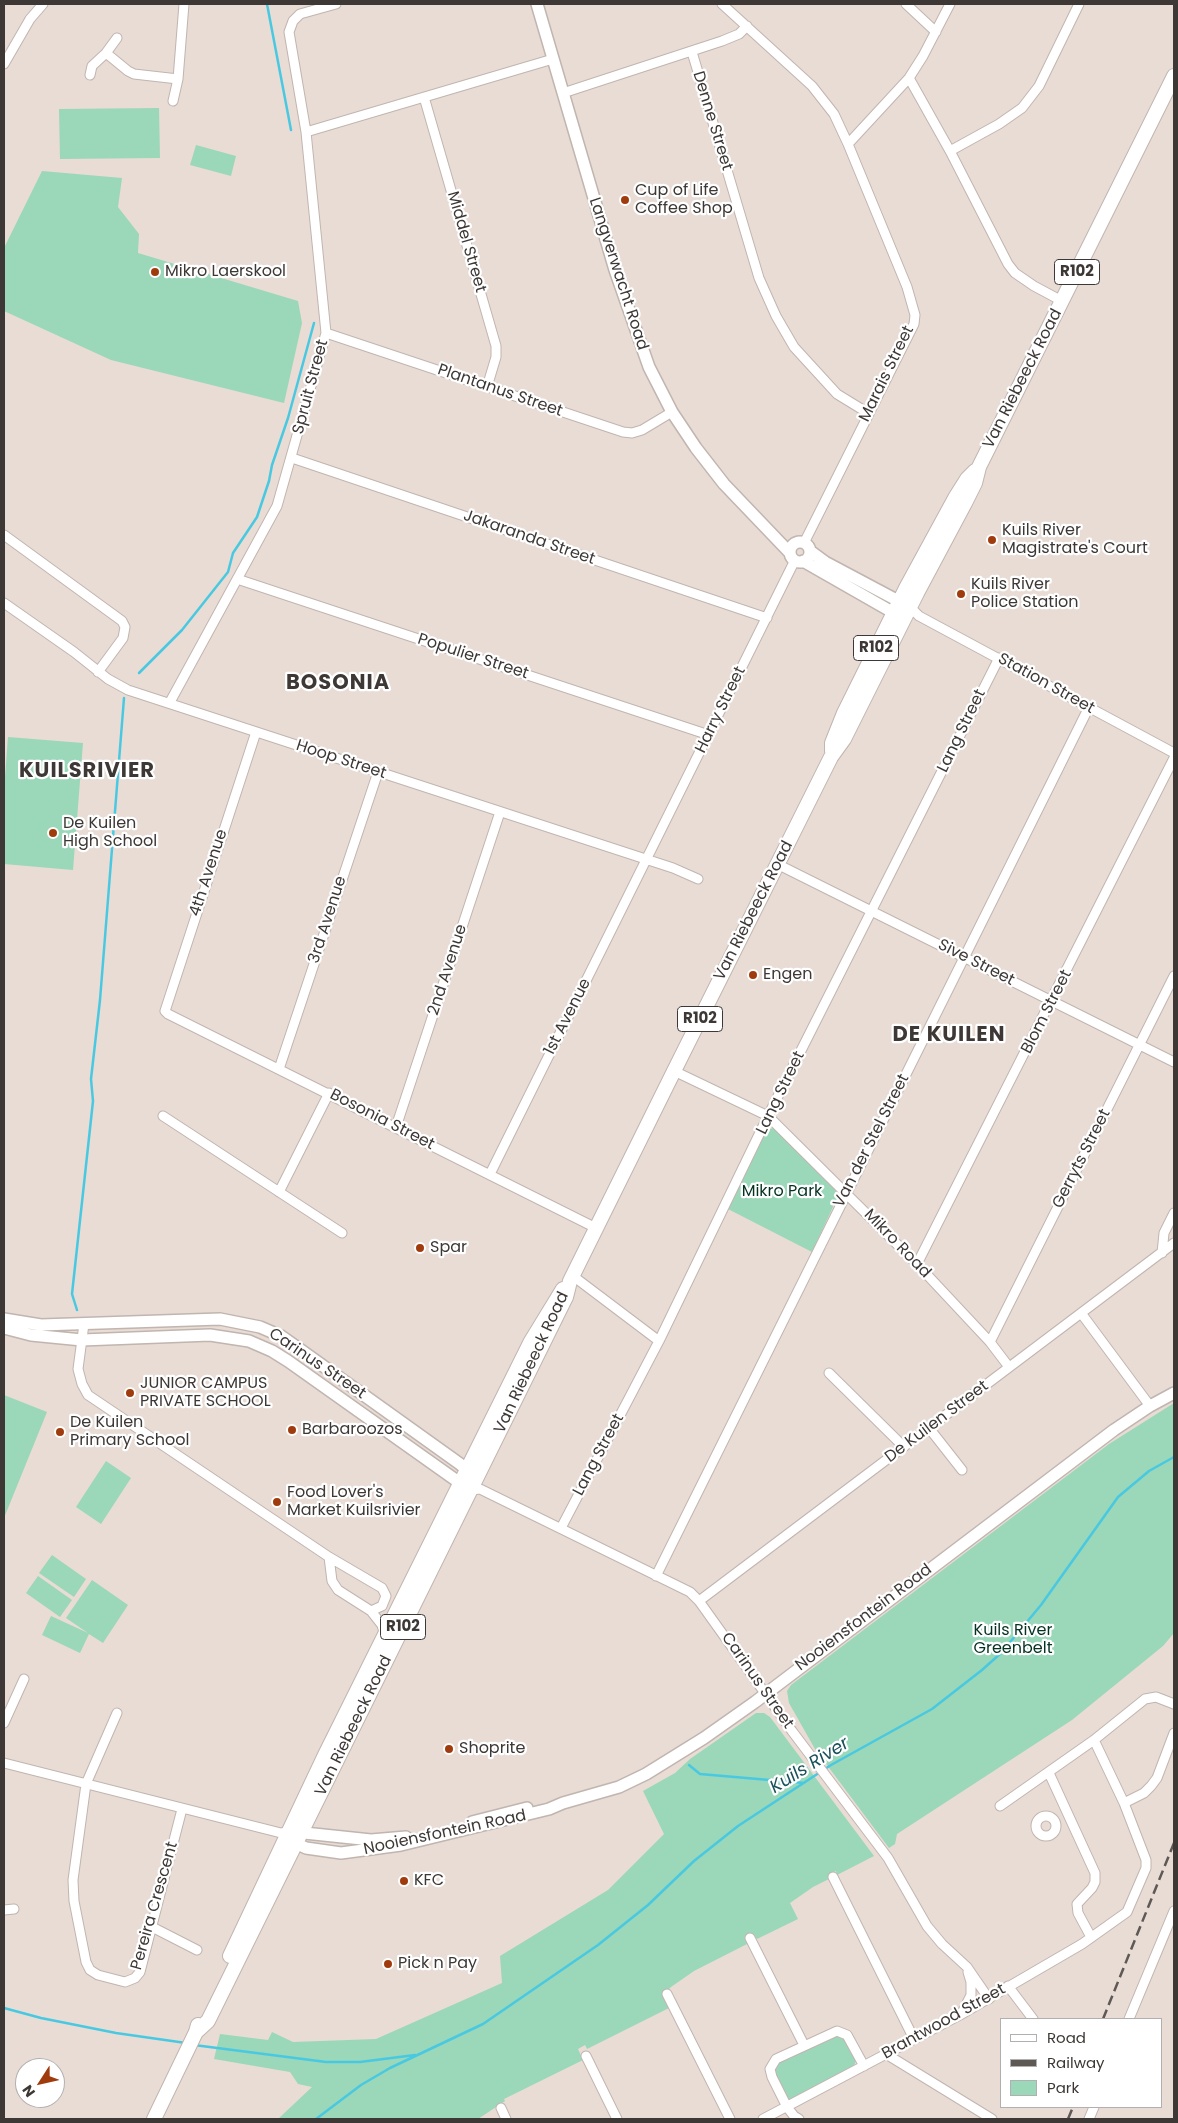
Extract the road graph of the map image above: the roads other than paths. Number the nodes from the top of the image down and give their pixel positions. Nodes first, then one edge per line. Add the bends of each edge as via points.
1 (43, 4) edge
2 (184, 4) edge
3 (336, 4) edge
4 (537, 4) edge
5 (722, 4) edge
6 (906, 4) edge
7 (950, 4) edge
8 (1079, 4) edge
9 (747, 26) junction
10 (936, 32) junction
11 (117, 38) dead end
12 (692, 52) junction
13 (106, 53) junction
14 (553, 59) junction
15 (4, 64) edge
16 (90, 75) dead end
17 (1174, 76) edge
18 (178, 78) junction
19 (909, 78) junction
20 (563, 93) junction
21 (424, 97) junction
22 (174, 101) dead end
23 (306, 132) junction
24 (848, 144) junction
25 (950, 151) junction
26 (1062, 301) junction
27 (326, 333) junction
28 (487, 387) junction
29 (672, 412) junction
30 (868, 414) junction
31 (292, 458) junction
32 (4, 535) edge
33 (800, 552) junction
34 (237, 579) junction
35 (4, 603) edge
36 (905, 611) junction
37 (767, 618) junction
38 (999, 658) junction
39 (98, 672) junction
40 (170, 702) junction
41 (1089, 708) junction
42 (256, 732) junction
43 (709, 735) junction
44 (1174, 753) edge
45 (1174, 758) edge
46 (378, 772) junction
47 (500, 812) junction
48 (646, 860) junction
49 (777, 864) junction
50 (698, 879) dead end
51 (873, 911) junction
52 (964, 958) junction
53 (1174, 976) edge
54 (1052, 1001) junction
55 (168, 1014) joint
56 (1140, 1045) junction
57 (1174, 1062) edge
58 (279, 1069) junction
59 (674, 1071) junction
60 (329, 1094) junction
61 (163, 1116) dead end
62 (768, 1116) junction
63 (396, 1128) junction
64 (490, 1174) junction
65 (279, 1192) junction
66 (846, 1192) junction
67 (1174, 1213) edge
68 (596, 1228) junction
69 (342, 1233) dead end
70 (1174, 1244) edge
71 (1162, 1253) junction
72 (917, 1264) junction
73 (571, 1278) junction
74 (1081, 1313) junction
75 (4, 1319) edge
76 (84, 1324) junction
77 (4, 1328) edge
78 (82, 1340) junction
79 (659, 1341) junction
80 (990, 1342) junction
81 (1009, 1367) junction
82 (829, 1374) dead end
83 (1174, 1393) edge
84 (1150, 1406) junction
85 (929, 1428) junction
86 (904, 1447) junction
87 (962, 1470) dead end
88 (471, 1482) junction
89 (561, 1528) junction
90 (329, 1557) junction
91 (656, 1576) junction
92 (699, 1601) junction
93 (371, 1611) junction
94 (385, 1636) junction
95 (24, 1679) dead end
96 (766, 1693) junction
97 (1174, 1704) edge
98 (117, 1714) dead end
99 (4, 1723) edge
100 (1174, 1733) edge
101 (1094, 1740) junction
102 (4, 1763) edge
103 (1049, 1773) junction
104 (86, 1784) junction
105 (1124, 1803) junction
106 (1000, 1806) dead end
107 (182, 1809) junction
108 (1069, 1817) junction
109 (1055, 1823) dead end
110 (290, 1836) junction
111 (833, 1877) dead end
112 (14, 1909) dead end
113 (4, 1910) edge
114 (1174, 1911) edge
115 (152, 1927) junction
116 (750, 1938) dead end
117 (1090, 1938) junction
118 (197, 1950) dead end
119 (959, 1960) junction
120 (1008, 1986) junction
121 (668, 1994) dead end
122 (989, 1998) junction
123 (960, 2015) junction
124 (1032, 2018) edge
125 (1129, 2018) edge
126 (914, 2039) junction
127 (804, 2045) junction
128 (886, 2054) junction
129 (586, 2056) dead end
130 (864, 2066) junction
131 (787, 2107) junction
132 (500, 2108) dead end
133 (154, 2119) edge
134 (506, 2119) edge
135 (617, 2119) edge
136 (730, 2119) edge
137 (763, 2119) edge
138 (799, 2119) edge
139 (992, 2119) edge

1 - 15 street via 30,19
2 - 18 street
3 - 23 street, Spruit Street via 307,12 296,18 289,28
4 - 14 street, Langverwacht Road
5 - 9 street, Marais Street
6 - 10 street
7 - 10 street
8 - 25 street via 1039,86 1022,108
9 - 12 street via 740,34
9 - 24 street, Marais Street via 824,100
10 - 19 street
11 - 13 street
12 - 20 street
12 - 30 street, Denne Street via 759,278 776,316 794,347 837,394
13 - 16 street via 92,66
13 - 18 street via 134,74
14 - 20 street, Langverwacht Road
14 - 21 street
17 - 26 main road, Van Riebeeck Road / R102
18 - 22 street
19 - 24 street
19 - 25 street
20 - 29 street, Langverwacht Road via 626,306 649,367
21 - 23 street
21 - 28 street, Middel Street via 496,346
23 - 27 street, Spruit Street
24 - 30 street, Marais Street via 907,287 915,315 914,324
25 - 26 street via 1008,264 1034,286
26 - 36 main road, Van Riebeeck Road / R102 via 979,467 966,503
27 - 28 street, Plantanus Street
27 - 31 street, Spruit Street
28 - 29 street, Plantanus Street via 623,432 642,430
29 - 33 street, Langverwacht Road via 724,484 756,516
30 - 33 street, Marais Street
31 - 34 street, Spruit Street via 277,506
31 - 37 street, Jakaranda Street
32 - 39 street via 122,621 125,627 123,638
33 - 36 street, Langverwacht Road
33 - 37 street, Harry Street
34 - 40 street, Spruit Street
34 - 43 street, Populier Street
35 - 39 street, Hoop Street
36 - 38 street, Station Street
36 - 49 main road, Van Riebeeck Road / R102 via 844,713 832,743 832,757
37 - 43 street, Harry Street
38 - 41 street, Station Street
38 - 51 street, Lang Street
39 - 40 street, Hoop Street via 128,690
40 - 42 street, Hoop Street
41 - 44 street, Station Street
41 - 52 street, Van der Stel Street
42 - 46 street, Hoop Street
42 - 55 street, 4th Avenue via 165,1006
43 - 48 street, Harry Street
45 - 54 street, Blom Street
46 - 47 street, Hoop Street
46 - 58 street, 3rd Avenue
47 - 48 street, Hoop Street
47 - 63 street, 2nd Avenue
48 - 50 street, Hoop Street
48 - 64 street, 1st Avenue
49 - 51 street, Sive Street
49 - 59 main road, Van Riebeeck Road / R102
51 - 52 street, Sive Street
51 - 62 street, Lang Street
52 - 54 street, Sive Street
52 - 66 street, Van der Stel Street
53 - 56 street, Gerryts Street
54 - 56 street, Sive Street
54 - 72 street, Blom Street
55 - 58 street, Bosonia Street
56 - 57 street, Sive Street
56 - 80 street, Gerryts Street
58 - 60 street, Bosonia Street
59 - 62 street, Mikro Road
59 - 68 main road, Van Riebeeck Road / R102
60 - 63 street, Bosonia Street
60 - 65 street
61 - 65 street
62 - 66 street, Mikro Road
62 - 79 street, Lang Street
63 - 64 street, Bosonia Street
64 - 68 street, Bosonia Street
65 - 69 street
66 - 72 street, Mikro Road
66 - 91 street, Van der Stel Street
67 - 71 street via 1164,1233
68 - 73 main road, Van Riebeeck Road / R102
70 - 71 street, De Kuilen Street
71 - 74 street, De Kuilen Street
72 - 80 street, Mikro Road
73 - 79 street
73 - 88 main road, Van Riebeeck Road / R102 via 559,1292 530,1343
74 - 81 street, De Kuilen Street
74 - 84 street
75 - 76 street, Carinus Street via 34,1324
76 - 78 street
76 - 88 street, Carinus Street via 220,1319 260,1327 298,1348
77 - 78 street, Carinus Street via 31,1335
78 - 88 street, Carinus Street via 220,1335 255,1343 288,1361
78 - 90 street via 79,1377 88,1395
79 - 89 street, Lang Street
80 - 81 street, Mikro Road
81 - 85 street, De Kuilen Street
82 - 86 street
83 - 84 street, Nooiensfontein Road
84 - 96 street, Nooiensfontein Road via 1041,1484
85 - 86 street, De Kuilen Street
85 - 87 street
86 - 92 street, De Kuilen Street
88 - 89 street, Carinus Street
88 - 94 main road, Van Riebeeck Road / R102
88 - 110 main road, Van Riebeeck Road / R102
89 - 91 street, Carinus Street
90 - 93 street via 334,1586
90 - 93 street via 382,1588 386,1601
91 - 92 street, Carinus Street via 690,1592
92 - 96 street, Carinus Street
93 - 94 street via 382,1625
94 - 110 main road, Van Riebeeck Road / R102
95 - 99 street
96 - 110 street, Nooiensfontein Road via 704,1738 646,1774 606,1791 548,1809 373,1850 319,1851
96 - 119 street, Carinus Street via 899,1875 927,1926
97 - 101 street via 1156,1697 1144,1699
98 - 104 street
100 - 105 street via 1157,1778 1144,1792
101 - 103 street
101 - 105 street
102 - 104 street
103 - 106 street
103 - 108 street
104 - 107 street
104 - 115 street, Pereira Crescent via 73,1880 74,1901 90,1970 125,1982 135,1978 140,1972
105 - 117 street, Brantwood Street via 1146,1860 1146,1868 1131,1904 1121,1918
107 - 110 street
107 - 115 street, Pereira Crescent
108 - 109 street
108 - 117 street via 1095,1874 1092,1888 1077,1904
110 - 133 main road, Van Riebeeck Road / R102 via 208,2021 196,2032
111 - 126 street
112 - 113 street
114 - 125 street
115 - 118 street
116 - 127 street
117 - 120 street, Brantwood Street
119 - 122 street, Carinus Street
119 - 123 street, Carinus Street via 970,1976 972,1989 967,2006
120 - 122 street, Brantwood Street
120 - 124 street
121 - 136 street
122 - 123 street, Brantwood Street
123 - 126 street, Brantwood Street
126 - 128 street, Brantwood Street
127 - 130 street via 840,2031 850,2039
127 - 131 street via 776,2059 771,2065 772,2077
128 - 130 street, Brantwood Street
128 - 139 street
129 - 135 street
130 - 131 street, Brantwood Street
131 - 137 street, Brantwood Street
131 - 138 street
132 - 134 street

